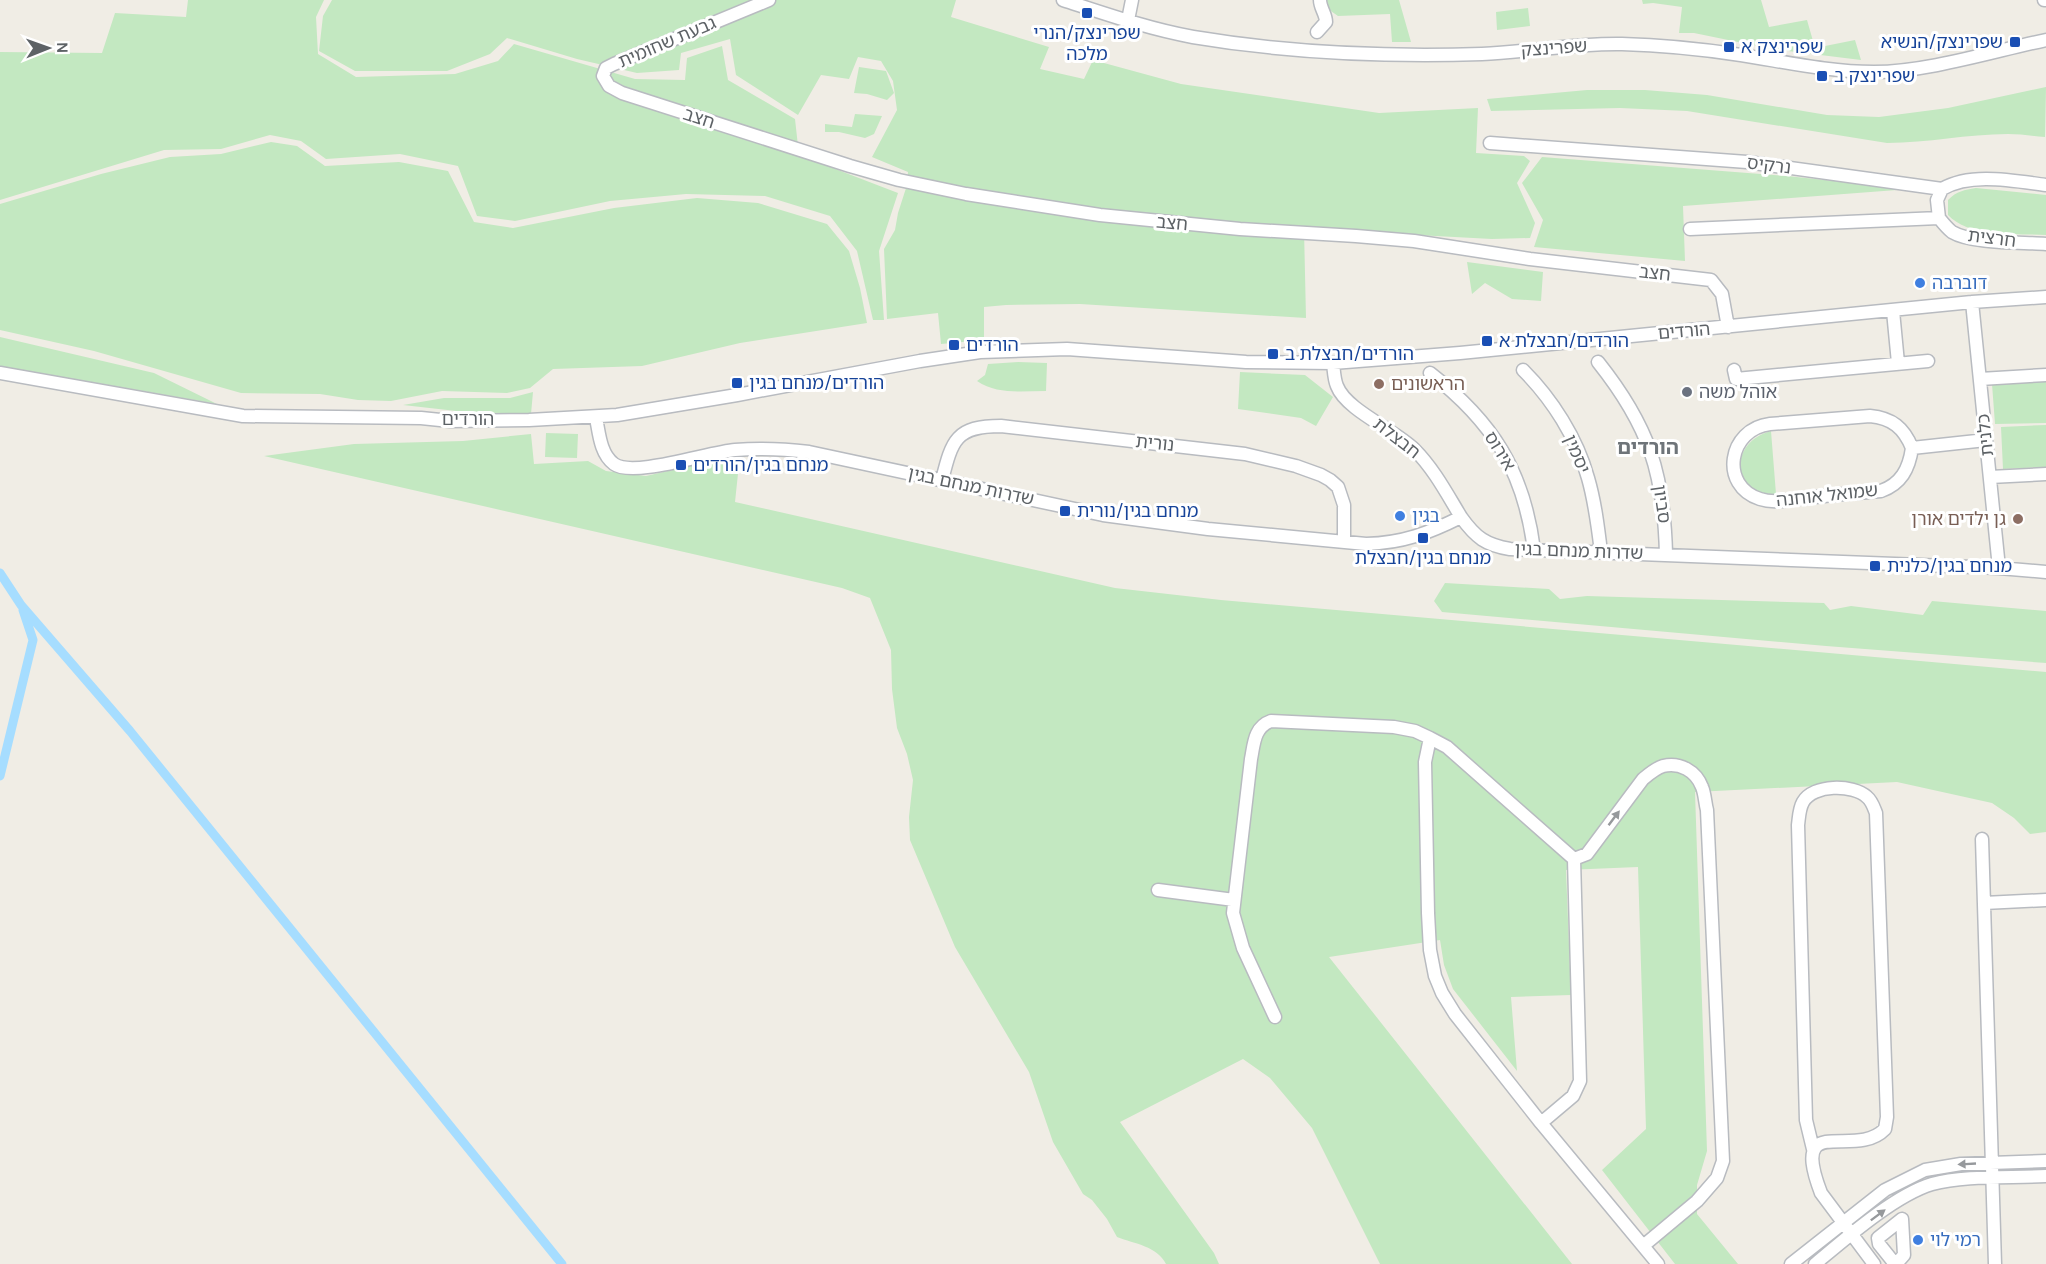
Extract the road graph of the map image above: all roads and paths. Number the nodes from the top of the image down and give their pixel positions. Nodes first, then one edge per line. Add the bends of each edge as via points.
1 (769, 0) edge
2 (1064, 0) edge
3 (1132, 0) edge
4 (1320, 0) edge
5 (1128, 20) junction
6 (1317, 32) dead end
7 (2046, 40) edge
8 (603, 76) joint
9 (1490, 143) dead end
10 (2046, 185) edge
11 (1942, 189) junction
12 (1939, 218) junction
13 (1690, 229) dead end
14 (2046, 244) edge
15 (2046, 297) edge
16 (1972, 302) junction
17 (1893, 311) junction
18 (1728, 327) junction
19 (1928, 361) dead end
20 (1598, 362) dead end
21 (1333, 363) junction
22 (1898, 363) junction
23 (1523, 370) dead end
24 (1734, 370) dead end
25 (0, 373) edge
26 (1430, 373) dead end
27 (2046, 375) edge
28 (1980, 379) junction
29 (596, 418) junction
30 (1986, 440) junction
31 (1912, 448) junction
32 (2046, 474) edge
33 (1990, 477) junction
34 (942, 480) junction
35 (1461, 517) junction
36 (1344, 541) junction
37 (1534, 550) junction
38 (1602, 552) junction
39 (1666, 554) junction
40 (1999, 568) junction
41 (2046, 572) edge
42 (1430, 738) junction
43 (1982, 840) dead end
44 (1574, 859) junction
45 (1158, 890) dead end
46 (1234, 900) junction
47 (2046, 900) edge
48 (1984, 903) junction
49 (1275, 1017) dead end
50 (1541, 1122) junction
51 (1813, 1149) junction
52 (2046, 1161) edge
53 (1992, 1163) junction
54 (2046, 1176) edge
55 (1992, 1178) junction
56 (1842, 1223) junction
57 (1852, 1235) junction
58 (1643, 1246) junction
59 (1658, 1264) edge
60 (1791, 1264) edge
61 (1815, 1264) edge
62 (1874, 1264) edge
63 (1995, 1264) edge

1 - 8 street, גבעת שחומית via 614,64 606,68
2 - 5 street, שפרינצק
3 - 5 street
4 - 6 street via 1326,22
5 - 7 street, שפרינצק via 1193,37 1318,51 1485,54 1584,45 1648,45 1832,70 1877,72
8 - 18 street, חצב via 609,87 622,93 850,166 966,194 1100,215 1414,242 1711,280 1722,294
9 - 11 street, נרקיס via 1747,162
10 - 11 street, נרקיס via 1967,180
11 - 12 street via 1937,200
12 - 13 street
12 - 14 street, חרצית via 1952,232 1962,236
15 - 16 street, הורדים
16 - 17 street, הורדים
16 - 28 street, כלנית
17 - 18 street, הורדים
17 - 22 street
18 - 21 street, הורדים
19 - 22 street
20 - 39 street, סביון via 1647,438 1663,494
21 - 29 street, הורדים via 1246,362 1067,349 980,352
21 - 35 street, חבצלת via 1342,396 1399,436 1423,459
22 - 24 street via 1736,379
23 - 38 street, יסמין via 1561,418 1580,456 1593,498
25 - 29 street, הורדים via 243,416 450,421
26 - 37 street, אירוס via 1471,410 1509,462 1526,502
27 - 28 street
28 - 30 street, כלנית
29 - 34 street, שדרות מנחם בגין via 607,457 623,468 650,467 732,450 776,449 809,452
30 - 31 street
30 - 33 street, כלנית
31 - 31 street, שמואל אוחנה via 1899,426 1870,416 1758,426 1742,437 1733,457 1736,476 1749,494 1777,501 1892,487 1905,471
32 - 33 street
33 - 40 street, כלנית
34 - 36 street, שדרות מנחם בגין via 1103,515
34 - 36 street, נורית via 957,440 963,433 985,426 1245,454 1296,466 1338,487 1344,505
35 - 36 street, שדרות מנחם בגין via 1399,542
35 - 37 street, שדרות מנחם בגין via 1480,539 1494,546
37 - 38 street, שדרות מנחם בגין
38 - 39 street, שדרות מנחם בגין
39 - 40 street, שדרות מנחם בגין
40 - 41 street, שדרות מנחם בגין
42 - 44 street via 1447,747
42 - 46 street via 1394,727 1271,721 1263,724 1254,741
42 - 50 street via 1425,762 1428,913 1435,976 1455,1014
43 - 48 street
44 - 50 street via 1580,1081 1573,1096
44 -> 58 street via 1587,854 1643,779 1662,766 1694,772 1703,788 1707,810 1723,1161 1717,1178 1697,1201
45 - 46 street
46 - 49 street via 1233,913 1243,948
47 - 48 street
48 - 53 street
50 - 58 street
51 - 51 street via 1820,1143 1873,1138 1885,1129 1887,1117 1876,813 1866,796 1848,789 1827,789 1807,797 1798,825 1806,1120
51 - 56 street via 1821,1194
52 - 53 street
53 - 55 street
53 -> 56 street via 1925,1170 1886,1190
54 - 55 street
57 -> 55 street via 1894,1203 1930,1185
55 - 63 street
56 - 57 street
56 - 60 street
57 - 61 street
57 - 62 street
58 - 59 street

